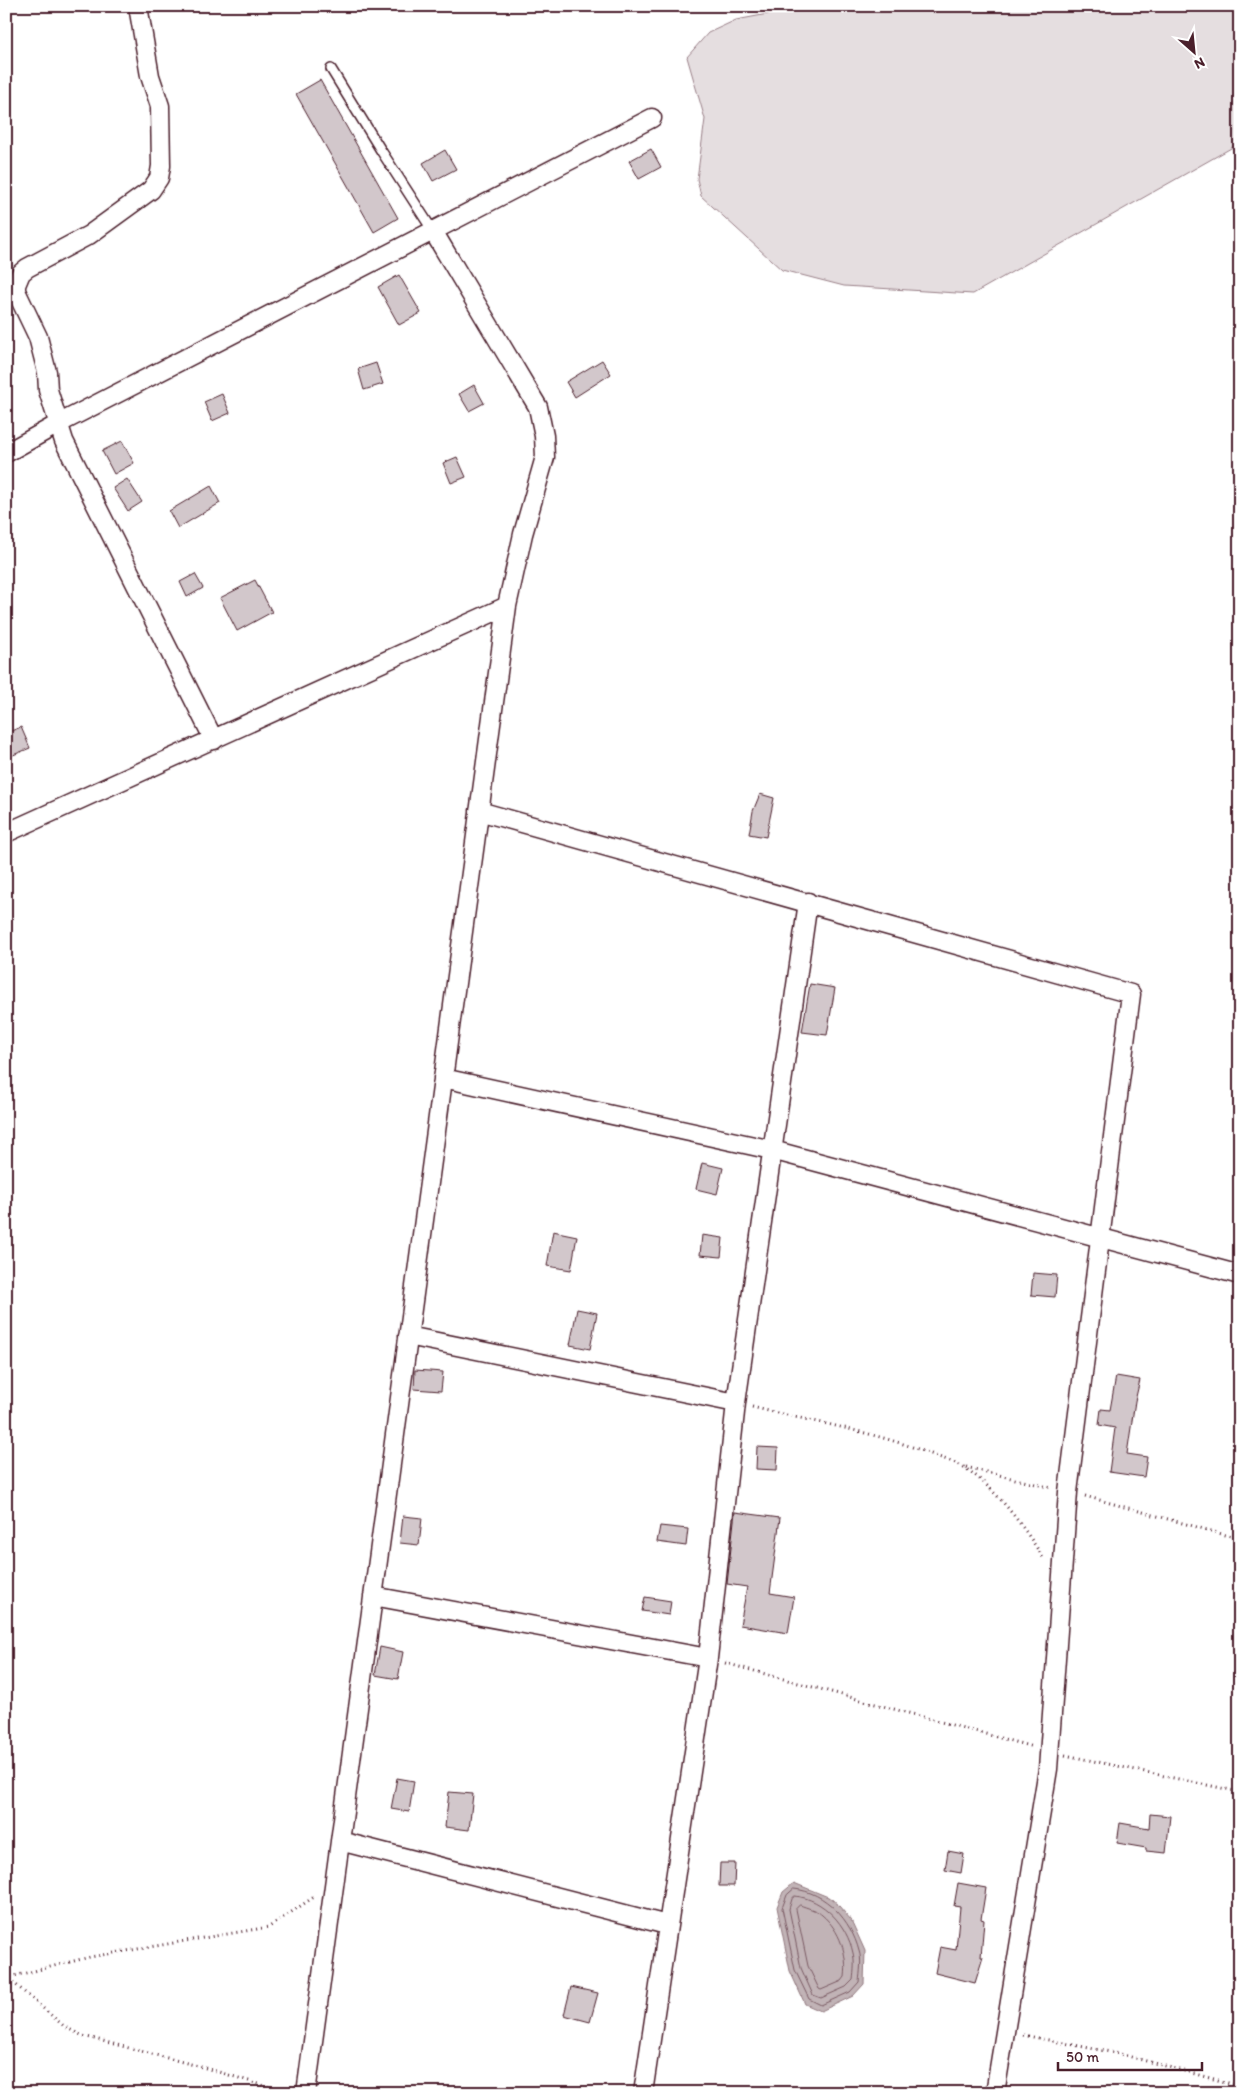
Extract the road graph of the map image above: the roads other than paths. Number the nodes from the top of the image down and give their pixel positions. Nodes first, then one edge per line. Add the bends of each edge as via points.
1 (138, 6) edge
2 (332, 69) dead end
3 (652, 118) dead end
4 (434, 231) junction
5 (58, 424) junction
6 (6, 453) edge
7 (507, 606) junction
8 (214, 740) junction
9 (479, 810) junction
10 (6, 834) edge
11 (808, 902) junction
12 (443, 1078) junction
13 (772, 1150) junction
14 (1101, 1237) junction
15 (1240, 1275) edge
16 (408, 1336) junction
17 (736, 1403) junction
18 (373, 1596) junction
19 (708, 1658) junction
20 (340, 1841) junction
21 (667, 1925) junction
22 (306, 2093) edge
23 (643, 2093) edge
24 (995, 2093) edge

1 - 5 street via 150,76 160,106 159,178 151,190 89,235 27,268 16,285 38,337
2 - 4 lane
3 - 4 street
4 - 5 street
4 - 7 street via 538,407 544,436 545,458
5 - 6 street
5 - 8 street via 64,442
7 - 8 street
7 - 9 street
8 - 10 street
9 - 11 street
9 - 12 street
11 - 13 street
11 - 14 street via 1131,994
12 - 13 street
12 - 16 street
13 - 14 street
13 - 17 street
14 - 15 street
14 - 24 street via 1068,1492 1048,1769
16 - 17 street
16 - 18 street
17 - 19 street
18 - 19 street
18 - 20 street
19 - 21 street
20 - 21 street
20 - 22 street
21 - 23 street

